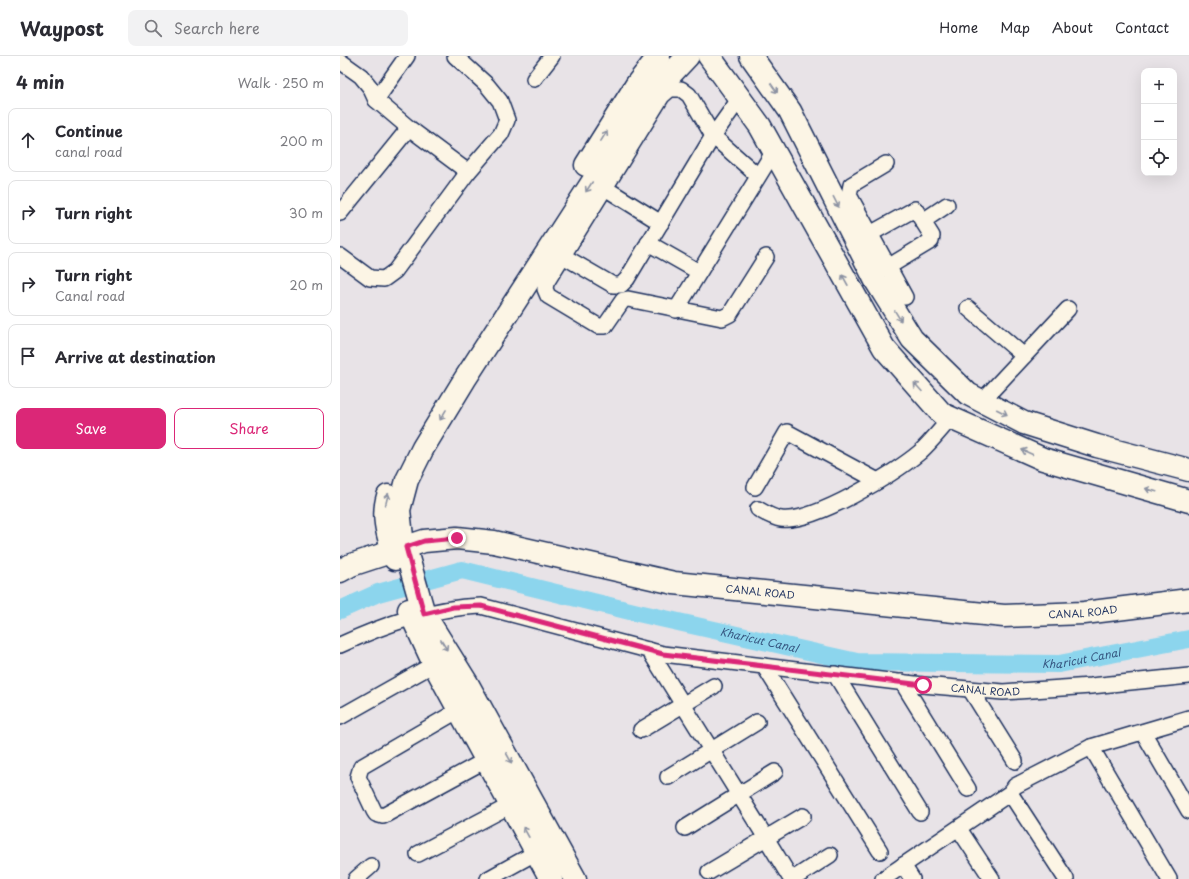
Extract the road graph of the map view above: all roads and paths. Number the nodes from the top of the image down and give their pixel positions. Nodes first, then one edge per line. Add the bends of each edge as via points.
1 (406, 56) edge
2 (455, 56) edge
3 (552, 56) edge
4 (660, 56) edge
5 (688, 56) edge
6 (709, 56) edge
7 (752, 56) edge
8 (340, 61) edge
9 (534, 79) dead end
10 (740, 98) junction
11 (376, 100) junction
12 (409, 128) junction
13 (713, 136) junction
14 (774, 151) junction
15 (886, 164) dead end
16 (468, 172) junction
17 (758, 176) junction
18 (605, 188) junction
19 (947, 205) dead end
20 (340, 213) edge
21 (923, 221) junction
22 (661, 223) junction
23 (870, 234) junction
24 (648, 243) junction
25 (871, 252) junction
26 (340, 256) edge
27 (563, 256) junction
28 (766, 256) dead end
29 (888, 267) junction
30 (699, 272) junction
31 (905, 298) dead end
32 (968, 308) dead end
33 (1068, 309) dead end
34 (676, 310) junction
35 (1024, 356) junction
36 (982, 402) junction
37 (951, 418) junction
38 (1189, 470) edge
39 (878, 481) junction
40 (755, 487) dead end
41 (1189, 501) edge
42 (758, 509) dead end
43 (399, 549) junction
44 (340, 571) edge
45 (1189, 600) edge
46 (417, 615) junction
47 (340, 645) edge
48 (649, 650) junction
49 (434, 664) junction
50 (764, 666) junction
51 (835, 674) junction
52 (1189, 676) edge
53 (902, 682) junction
54 (714, 686) dead end
55 (970, 689) junction
56 (684, 706) junction
57 (459, 710) junction
58 (340, 717) edge
59 (1189, 718) edge
60 (756, 722) dead end
61 (641, 730) dead end
62 (1143, 732) junction
63 (1092, 747) junction
64 (711, 750) junction
65 (486, 760) junction
66 (1015, 761) dead end
67 (776, 772) dead end
68 (668, 777) dead end
69 (968, 789) dead end
70 (1010, 794) junction
71 (739, 795) junction
72 (511, 805) junction
73 (1189, 811) edge
74 (920, 812) dead end
75 (803, 816) dead end
76 (685, 828) dead end
77 (959, 829) junction
78 (766, 838) junction
79 (537, 852) junction
80 (880, 852) dead end
81 (418, 854) dead end
82 (830, 855) dead end
83 (903, 865) junction
84 (371, 866) dead end
85 (710, 872) dead end
86 (356, 879) edge
87 (488, 879) edge
88 (551, 879) edge
89 (575, 879) edge
90 (792, 879) edge
91 (883, 879) edge
92 (912, 879) edge
93 (992, 879) edge
94 (1066, 879) edge
95 (1170, 879) edge

1 - 11 street
2 - 16 street via 487,85 500,101 507,120 501,134
3 - 9 street
43 -> 4 street via 386,528 385,503 396,469 417,429 637,84
5 -> 43 street via 657,89 610,155 469,372 423,448 407,480 399,510 402,537
6 - 10 street
7 -> 25 street via 790,111
8 - 11 street via 361,76
10 - 13 street
10 - 14 street
11 - 12 street
12 - 16 street
12 - 20 street
13 - 17 street
13 - 18 street via 689,95 681,88 670,89 662,96
13 - 22 street
14 - 17 street
37 -> 14 street via 942,414 884,348
15 - 23 street via 851,185 849,191
16 - 26 street via 395,271 384,279 370,278
17 - 30 street
18 - 22 street
18 - 27 street
19 - 21 street
21 - 23 street via 917,210 912,209
21 - 29 street via 932,239
22 - 24 street
23 - 25 street
24 - 27 street via 621,285 613,285
24 - 30 street
25 - 29 street
25 -> 36 street via 876,281 912,339 968,394
27 - 34 street via 546,283 548,296 598,326 606,326 622,300 628,299
28 - 34 street via 730,314 725,317
29 - 31 street
30 - 34 street
32 - 35 street
33 - 35 street
35 - 36 street
36 -> 38 street via 1024,423 1097,446
37 - 39 street via 920,451
41 -> 37 street via 1043,459
39 - 40 street via 787,432
39 - 42 street via 830,507 792,519 780,519
43 - 44 street, CANAL ROAD
43 - 45 street, CANAL ROAD via 424,541 457,538 494,542 674,583 1004,616 1084,612
43 - 46 street
46 - 47 street, CANAL ROAD via 372,630
46 - 48 street, CANAL ROAD via 453,607 481,606
46 - 49 street
46 -> 89 street via 467,682
48 - 50 street, CANAL ROAD via 663,654
48 - 56 street
49 - 57 street
49 - 58 street
50 - 51 street, CANAL ROAD
50 - 80 street
51 - 53 street, CANAL ROAD
51 - 74 street
52 - 55 street, CANAL ROAD via 1003,692
53 - 55 street, CANAL ROAD
53 - 69 street
54 - 56 street
55 - 66 street
56 - 61 street
56 - 64 street
57 - 65 street
57 - 65 street via 361,767 358,777 374,811 383,816
59 - 62 street
60 - 64 street
62 - 63 street
62 - 73 street
63 - 70 street via 1015,786
63 - 95 street
64 - 68 street
64 - 71 street
65 - 72 street
67 - 71 street
70 - 77 street
70 - 94 street
71 - 76 street
71 - 78 street
79 -> 72 street
72 - 81 street
75 - 78 street
77 - 83 street
77 - 93 street
78 - 85 street
78 - 90 street
79 - 87 street
79 - 88 street
82 - 90 street
83 - 91 street
83 - 92 street
84 - 86 street

